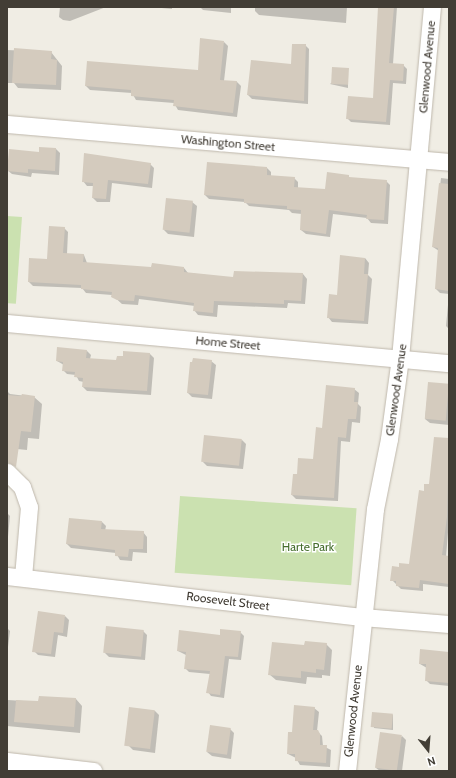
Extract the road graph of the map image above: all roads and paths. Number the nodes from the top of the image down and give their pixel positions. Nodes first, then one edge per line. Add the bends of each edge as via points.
1 (432, 7) edge
2 (7, 124) edge
3 (420, 159) junction
4 (449, 162) edge
5 (7, 323) edge
6 (400, 358) junction
7 (449, 363) edge
8 (7, 472) edge
9 (15, 577) edge
10 (362, 617) junction
11 (449, 624) edge
12 (7, 761) edge
13 (93, 771) edge
14 (347, 771) edge

1 - 3 street, Glenwood Avenue
2 - 3 street, Washington Street
3 - 4 street, Washington Street
3 - 6 street, Glenwood Avenue
5 - 6 street, Home Street
6 - 7 street, Home Street
6 - 10 street, Glenwood Avenue via 389,439 375,509
8 - 9 street via 22,487 29,506
9 - 10 street, Roosevelt Street
10 - 11 street, Roosevelt Street
10 - 14 street, Glenwood Avenue
12 - 13 street

